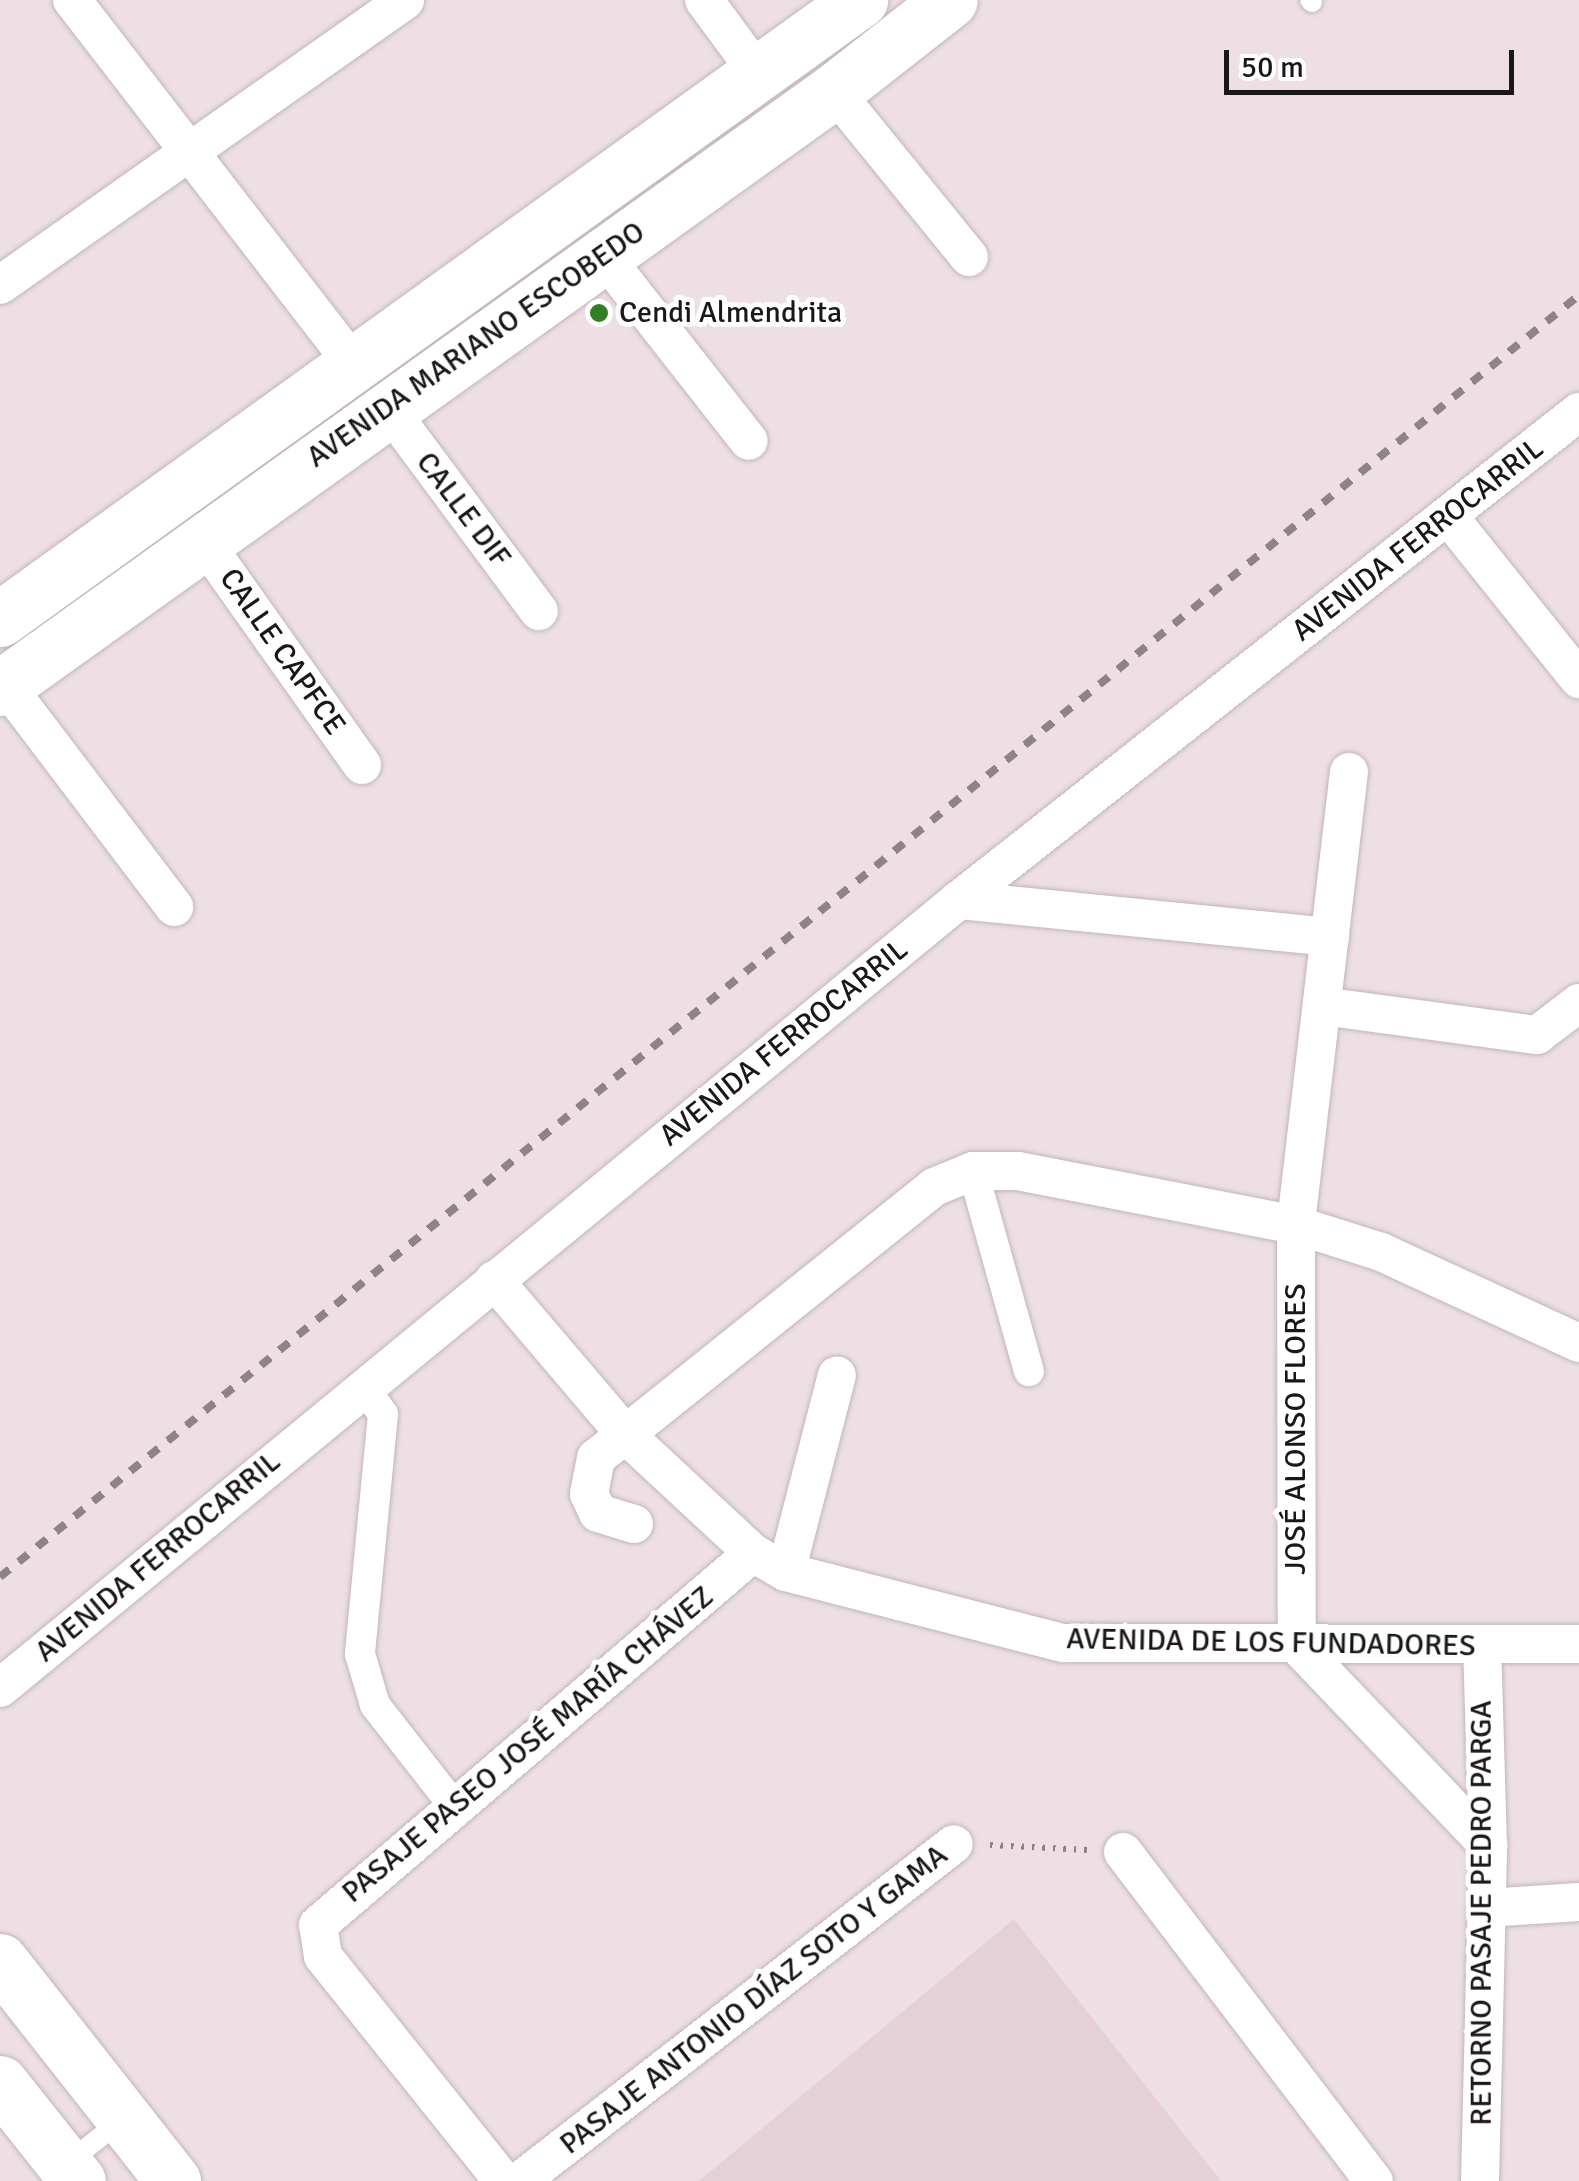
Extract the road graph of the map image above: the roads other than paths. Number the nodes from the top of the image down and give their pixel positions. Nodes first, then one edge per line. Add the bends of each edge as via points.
1 (72, 0) edge
2 (704, 0) edge
3 (860, 0) edge
4 (950, 0) edge
5 (392, 4) edge
6 (758, 72) junction
7 (834, 91) junction
8 (189, 151) junction
9 (603, 255) junction
10 (968, 257) dead end
11 (0, 285) edge
12 (354, 365) junction
13 (388, 408) junction
14 (1579, 412) edge
15 (748, 442) dead end
16 (1448, 517) junction
17 (202, 540) junction
18 (539, 611) dead end
19 (0, 619) edge
20 (1579, 678) edge
21 (2, 686) edge
22 (362, 765) dead end
23 (1349, 772) dead end
24 (959, 900) junction
25 (174, 906) dead end
26 (1330, 937) junction
27 (1579, 1003) edge
28 (1322, 1006) junction
29 (973, 1171) junction
30 (1296, 1225) junction
31 (494, 1280) junction
32 (1571, 1328) edge
33 (1029, 1370) dead end
34 (837, 1375) dead end
35 (364, 1386) junction
36 (627, 1436) junction
37 (634, 1524) dead end
38 (753, 1553) junction
39 (786, 1572) junction
40 (1579, 1644) edge
41 (1297, 1645) junction
42 (1482, 1646) junction
43 (0, 1688) edge
44 (457, 1810) junction
45 (954, 1844) road end
46 (1488, 1846) junction
47 (1123, 1852) road end
48 (1579, 1902) edge
49 (1486, 1908) junction
50 (0, 1961) edge
51 (0, 2084) edge
52 (123, 2118) junction
53 (63, 2176) edge
54 (173, 2181) edge
55 (503, 2181) edge
56 (520, 2181) edge
57 (1374, 2181) edge
58 (1480, 2181) edge

1 - 8 street
2 - 6 street
3 - 6 main road, AVENIDA MARIANO ESCOBEDO
4 - 7 main road, AVENIDA MARIANO ESCOBEDO
5 - 8 street
6 - 12 main road, AVENIDA MARIANO ESCOBEDO
7 - 9 main road, AVENIDA MARIANO ESCOBEDO
7 - 10 street
8 - 11 street
8 - 12 street
9 - 13 main road, AVENIDA MARIANO ESCOBEDO
9 - 15 street
12 - 19 main road, AVENIDA MARIANO ESCOBEDO
13 - 17 main road, AVENIDA MARIANO ESCOBEDO
13 - 18 street, CALLE DIF
14 - 16 street, AVENIDA FERROCARRIL
16 - 20 street
16 - 24 street, AVENIDA FERROCARRIL
17 - 21 main road, AVENIDA MARIANO ESCOBEDO
17 - 22 street, CALLE CAPFCE
21 - 25 street
23 - 26 street, JOSÉ ALONSO FLORES
24 - 26 street
24 - 31 street, AVENIDA FERROCARRIL
26 - 28 street, JOSÉ ALONSO FLORES
27 - 28 street via 1537,1035
28 - 30 street, JOSÉ ALONSO FLORES
29 - 30 street via 1018,1170
29 - 33 street
29 - 36 street via 934,1186
30 - 32 street
30 - 41 street, JOSÉ ALONSO FLORES
31 - 35 street, AVENIDA FERROCARRIL
31 - 36 street, AVENIDA DE LOS FUNDADORES
34 - 39 street
35 - 43 street, AVENIDA FERROCARRIL
35 - 44 street via 383,1414 360,1654 375,1705
36 - 37 street via 596,1458 589,1494 598,1513
36 - 38 street, AVENIDA DE LOS FUNDADORES
38 - 39 street, AVENIDA DE LOS FUNDADORES
38 - 44 street, PASAJE PASEO JOSÉ MARÍA CHÁVEZ
39 - 41 street, AVENIDA DE LOS FUNDADORES via 1063,1643
40 - 42 street, AVENIDA DE LOS FUNDADORES
41 - 42 street, AVENIDA DE LOS FUNDADORES
41 - 46 street
42 - 46 street, RETORNO PASAJE PEDRO PARGA
44 - 55 street, PASAJE PASEO JOSÉ MARÍA CHÁVEZ via 318,1925 323,1956
45 - 56 street, PASAJE ANTONIO DÍAZ SOTO Y GAMA
46 - 49 street, RETORNO PASAJE PEDRO PARGA
47 - 57 street
48 - 49 street
49 - 58 street, RETORNO PASAJE PEDRO PARGA
50 - 52 main road
51 - 53 main road
52 - 53 lane
52 - 54 main road

